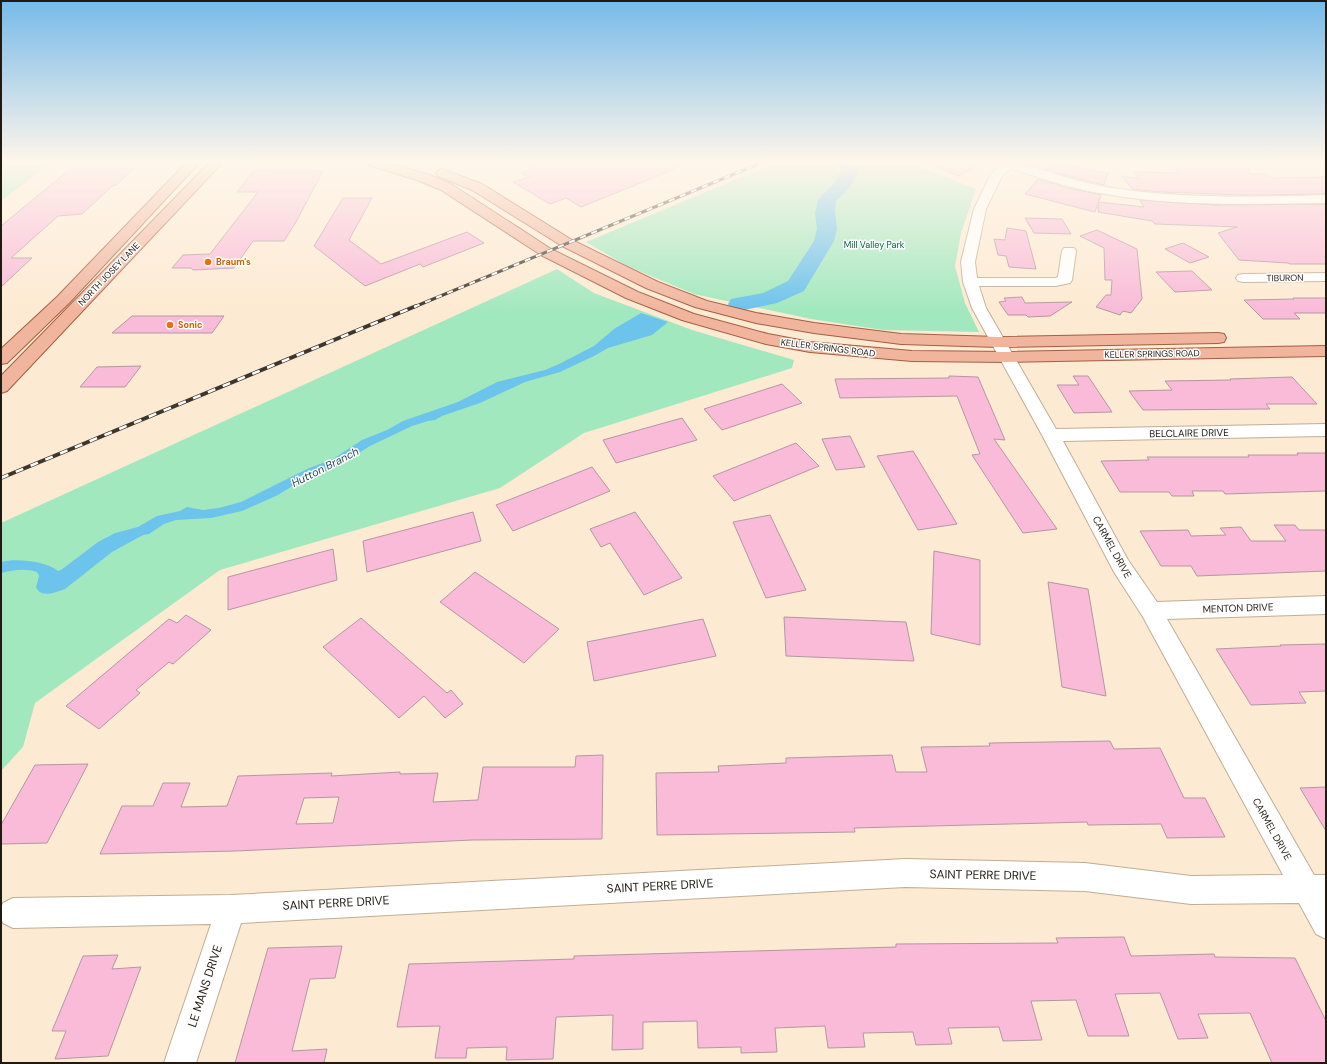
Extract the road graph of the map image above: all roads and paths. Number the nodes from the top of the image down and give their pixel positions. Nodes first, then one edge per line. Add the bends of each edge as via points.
1 (147, 212) edge
2 (169, 212) edge
3 (484, 212) edge
4 (517, 212) edge
5 (979, 212) edge
6 (488, 214) junction
7 (539, 225) junction
8 (1069, 251) dead end
9 (1326, 277) edge
10 (1243, 278) dead end
11 (970, 282) junction
12 (814, 328) junction
13 (1326, 336) edge
14 (810, 347) junction
15 (1002, 349) junction
16 (1326, 351) edge
17 (1, 359) edge
18 (1, 387) edge
19 (1326, 430) edge
20 (1051, 435) junction
21 (1326, 605) edge
22 (1151, 611) junction
23 (1316, 889) edge
24 (231, 909) junction
25 (13, 913) dead end
26 (1326, 924) edge
27 (180, 1063) edge

1 - 17 main road, NORTH JOSEY LANE via 63,300
2 - 18 main road, NORTH JOSEY LANE
3 - 6 main road, KELLER SPRINGS ROAD
4 - 7 main road, KELLER SPRINGS ROAD
5 - 11 street, CARMEL DRIVE via 968,262
6 - 7 main road via 504,218 519,226
6 - 14 main road, KELLER SPRINGS ROAD via 546,252 632,295 688,317 766,339
7 - 12 main road, KELLER SPRINGS ROAD via 591,256 652,285 701,304 756,318
8 - 11 street via 1065,280
9 - 10 street, TIBURON
11 - 15 street, CARMEL DRIVE via 979,308
12 - 14 main road
12 - 15 main road, KELLER SPRINGS ROAD via 901,340
13 - 15 main road, KELLER SPRINGS ROAD
14 - 15 main road, KELLER SPRINGS ROAD via 912,356
15 - 16 main road, KELLER SPRINGS ROAD
15 - 20 street, CARMEL DRIVE
19 - 20 street, BELCLAIRE DRIVE
20 - 22 street, CARMEL DRIVE via 1121,566
21 - 22 street, MENTON DRIVE
22 - 23 street, CARMEL DRIVE
23 - 24 street, SAINT PERRE DRIVE via 1191,890 1085,877 905,873
23 - 26 street, CARMEL DRIVE
24 - 25 street, SAINT PERRE DRIVE
24 - 27 street, LE MANS DRIVE

